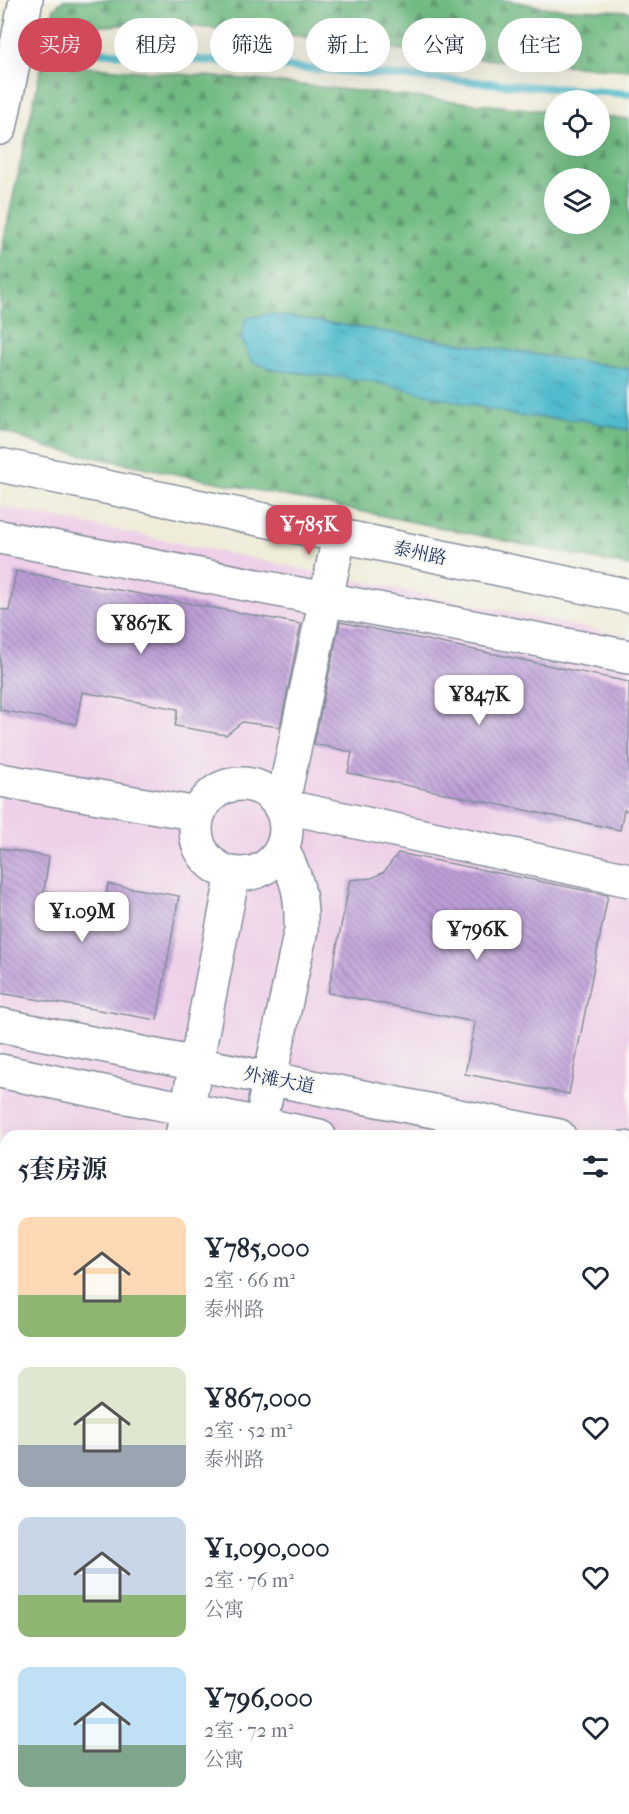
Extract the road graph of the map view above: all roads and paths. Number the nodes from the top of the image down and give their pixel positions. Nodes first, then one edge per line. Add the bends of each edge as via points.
1 (26, 0) edge
2 (0, 128) edge
3 (0, 465) edge
4 (0, 537) edge
5 (339, 537) junction
6 (629, 596) edge
7 (326, 599) junction
8 (629, 657) edge
9 (0, 780) edge
10 (282, 806) junction
11 (198, 814) junction
12 (282, 849) junction
13 (233, 874) junction
14 (629, 880) edge
15 (0, 1025) edge
16 (196, 1064) junction
17 (0, 1071) edge
18 (270, 1078) junction
19 (185, 1122) edge
20 (259, 1130) edge
21 (529, 1130) edge

1 - 2 street
3 - 5 street, 泰州路
4 - 7 street
5 - 6 street, 泰州路
5 - 7 street
7 - 8 street
7 - 10 street
9 - 11 street
10 - 11 street via 260,787 230,784 205,800
10 - 12 street via 287,835
10 - 14 street
11 - 13 street via 198,845 212,863
12 - 13 street via 262,869
12 - 18 street via 297,879 302,901 301,930
13 - 16 street
15 - 16 street, 外滩大道
16 - 18 street, 外滩大道
16 - 19 street
17 - 19 street
18 - 20 street
18 - 21 street, 外滩大道
19 - 20 street

